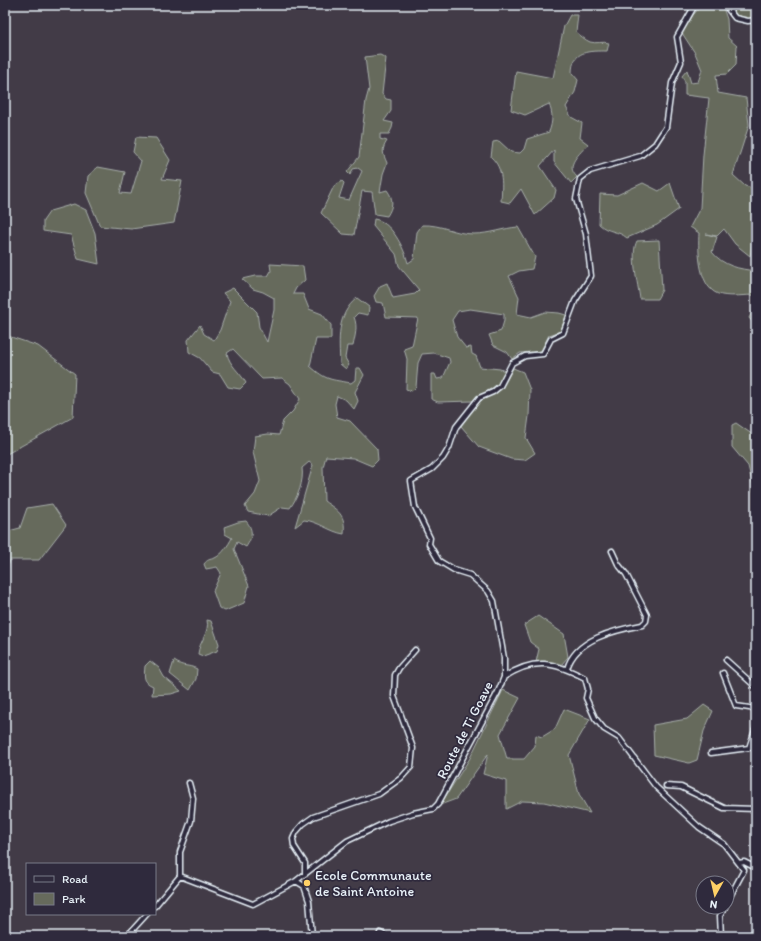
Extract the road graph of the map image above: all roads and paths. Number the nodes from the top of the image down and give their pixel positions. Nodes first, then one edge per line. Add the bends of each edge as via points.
1 (695, 5) edge
2 (725, 5) edge
3 (756, 20) edge
4 (612, 551) dead end
5 (415, 650) dead end
6 (726, 660) dead end
7 (567, 669) junction
8 (723, 673) dead end
9 (504, 676) junction
10 (756, 686) edge
11 (756, 711) edge
12 (756, 727) edge
13 (756, 747) edge
14 (749, 748) junction
15 (711, 753) dead end
16 (189, 783) dead end
17 (666, 786) dead end
18 (756, 810) edge
19 (739, 863) junction
20 (756, 868) edge
21 (305, 874) junction
22 (180, 876) junction
23 (296, 881) junction
24 (735, 887) edge
25 (156, 905) edge
26 (146, 915) edge
27 (720, 915) edge
28 (380, 933) dead end
29 (126, 936) edge
30 (312, 936) edge
31 (386, 936) edge
32 (722, 936) edge

1 - 9 street, Route de Ti Goave via 677,37 681,62 672,84 666,127 655,144 640,156 590,171 580,180 576,199 586,234 592,276 575,301 563,333 551,339 543,354 525,356 512,362 500,386 479,398 456,427 443,458 432,469 411,481 415,506 430,538 429,544 439,561 454,570 470,575 494,600 504,658
2 - 3 street via 735,18
4 - 7 street via 647,615 646,621 642,625 595,638 569,660
5 - 21 street via 398,668 394,696 413,748 411,767 379,794 313,817 303,824 293,839 294,846 305,863
6 - 10 street
7 - 9 street via 549,663 539,663 524,666
7 - 19 street via 585,678 586,698 600,724 619,738 657,788 699,827 724,844
8 - 11 street via 736,706
9 - 21 street, Route de Ti Goave via 463,759 433,809 390,821 347,841
12 - 14 street
13 - 14 street
14 - 15 street
16 - 22 street via 193,798 191,820 180,852
17 - 18 street via 680,787 724,808
19 - 20 street via 744,862
19 - 24 street via 744,870
21 - 23 street, Route de Ti Goave
22 - 23 street, Route de Ti Goave via 253,904
22 - 25 street
23 - 30 street via 304,886 309,901
26 - 29 street
27 - 32 street
28 - 31 street

